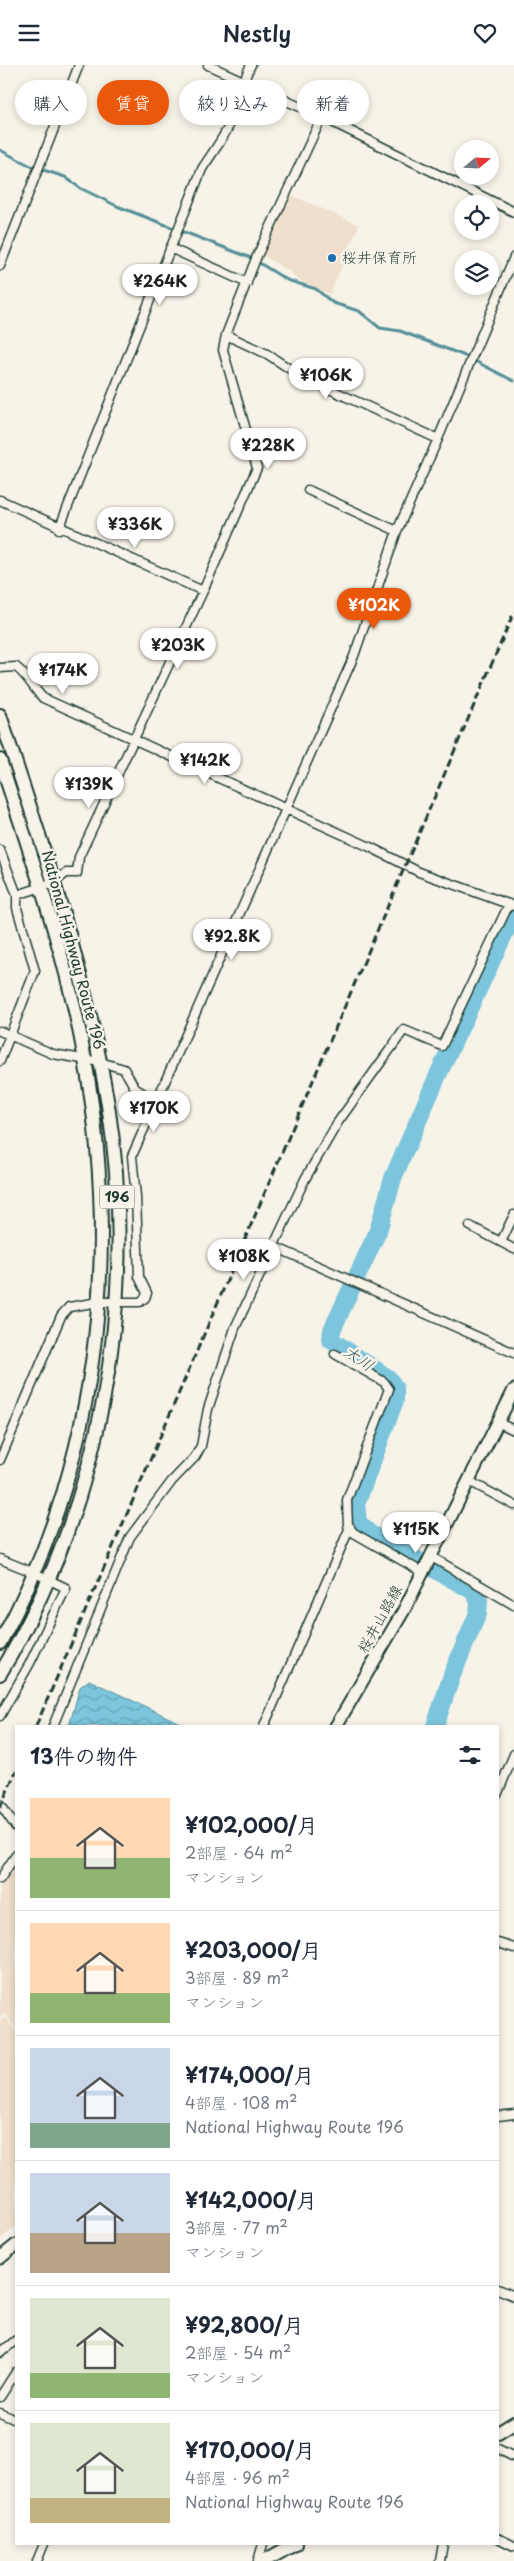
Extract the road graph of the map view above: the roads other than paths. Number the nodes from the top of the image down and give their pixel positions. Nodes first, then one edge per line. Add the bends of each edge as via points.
1 (79, 65) edge
2 (208, 65) edge
3 (251, 65) edge
4 (242, 80) joint
5 (229, 125) edge
6 (318, 125) edge
7 (338, 125) edge
8 (514, 212) edge
9 (170, 248) junction
10 (514, 257) edge
11 (0, 266) edge
12 (247, 283) junction
13 (226, 335) junction
14 (438, 439) junction
15 (308, 490) dead end
16 (0, 500) edge
17 (59, 529) junction
18 (396, 531) junction
19 (203, 591) junction
20 (0, 668) edge
21 (0, 715) edge
22 (133, 739) junction
23 (0, 761) edge
24 (286, 809) junction
25 (0, 850) edge
26 (54, 883) junction
27 (42, 887) junction
28 (17, 895) junction
29 (512, 905) edge
30 (0, 1031) edge
31 (10, 1035) junction
32 (85, 1060) junction
33 (0, 1061) edge
34 (100, 1062) junction
35 (155, 1101) junction
36 (514, 1215) edge
37 (470, 1226) dead end
38 (501, 1242) junction
39 (273, 1246) junction
40 (514, 1249) edge
41 (99, 1302) junction
42 (116, 1302) junction
43 (514, 1353) edge
44 (335, 1354) dead end
45 (514, 1390) edge
46 (499, 1423) junction
47 (514, 1430) edge
48 (0, 1460) edge
49 (468, 1481) junction
50 (514, 1505) edge
51 (350, 1527) junction
52 (430, 1556) junction
53 (0, 1559) edge
54 (422, 1572) junction
55 (36, 1573) junction
56 (50, 1579) junction
57 (514, 1605) edge
58 (0, 1643) edge
59 (0, 1674) edge
60 (0, 1716) edge
61 (53, 1725) edge
62 (264, 1725) edge
63 (337, 1725) edge
64 (514, 1754) edge
65 (499, 1791) edge
66 (0, 1804) edge
67 (15, 1826) edge
68 (15, 1856) edge
69 (0, 1879) edge
70 (499, 1943) edge
71 (514, 1948) edge
72 (514, 2114) edge
73 (499, 2116) edge
74 (15, 2246) edge
75 (0, 2259) edge
76 (499, 2289) edge
77 (514, 2296) edge
78 (15, 2341) edge
79 (0, 2353) edge
80 (15, 2373) edge
81 (0, 2397) edge
82 (0, 2413) edge
83 (15, 2420) edge
84 (514, 2423) edge
85 (499, 2432) edge
86 (499, 2450) edge
87 (514, 2457) edge
88 (499, 2539) edge
89 (44, 2545) edge
90 (263, 2545) edge
91 (293, 2545) edge
92 (443, 2545) edge
93 (514, 2546) edge
94 (37, 2561) edge
95 (258, 2561) edge
96 (264, 2561) edge
97 (440, 2561) edge

1 - 11 street
2 - 4 street
3 - 4 street
5 - 9 street via 202,169
6 - 12 street
7 - 8 street
9 - 12 street
9 - 17 street
10 - 14 street
12 - 13 street
13 - 14 street via 267,354 299,375
13 - 19 street via 223,350 256,468
14 - 18 street
15 - 18 street
16 - 17 street
17 - 19 street
18 - 24 street via 354,656
19 - 22 street
20 - 22 street via 16,667 30,679 43,698
21 - 26 main road, National Highway Route 196 / 196
22 - 24 street
22 - 26 street via 79,857 77,873 66,873
23 - 27 main road, National Highway Route 196 / 196
24 - 29 street via 419,872
24 - 35 street
25 - 28 street
26 - 27 street
26 - 34 main road, National Highway Route 196 / 196 via 73,944
27 - 28 street
27 - 32 main road, National Highway Route 196 / 196 via 74,1005
28 - 31 street via 16,909 35,971
29 - 39 street via 442,1047 404,1030 338,1122
30 - 31 street
31 - 32 street via 53,1054
31 - 33 street
32 - 34 street
32 - 41 main road, National Highway Route 196 / 196 via 100,1169
34 - 35 street via 124,1069 134,1088
34 - 42 main road, National Highway Route 196 / 196 via 112,1137 119,1217
35 - 42 street via 132,1156 139,1277 147,1293 140,1302
36 - 38 street
37 - 38 street
38 - 40 street
39 - 43 street
39 - 61 street via 235,1328 208,1409 201,1446 130,1537
41 - 42 street
41 - 48 street via 69,1307 61,1316
41 - 55 main road, National Highway Route 196 / 196 via 84,1413 72,1464
42 - 56 main road, National Highway Route 196 / 196 via 107,1381 88,1468
44 - 51 street via 384,1382 389,1389 347,1500
45 - 46 main road, 桜井山路線
46 - 47 street
46 - 49 main road, 桜井山路線
49 - 50 street
49 - 52 main road, 桜井山路線
51 - 54 street via 354,1533
51 - 62 street
52 - 54 main road, 桜井山路線
52 - 57 street
53 - 55 street
54 - 63 main road, 桜井山路線 via 404,1610
55 - 56 street
55 - 58 main road, National Highway Route 196 / 196
56 - 59 main road, National Highway Route 196 / 196
56 - 60 street via 66,1588
64 - 65 street
66 - 67 street
68 - 69 street
70 - 71 street
72 - 73 street
74 - 75 main road
76 - 77 street
78 - 79 street
80 - 81 street
82 - 83 street
84 - 85 main road
86 - 87 street
88 - 93 street
89 - 94 street
90 - 95 street
91 - 96 main road
92 - 97 street

